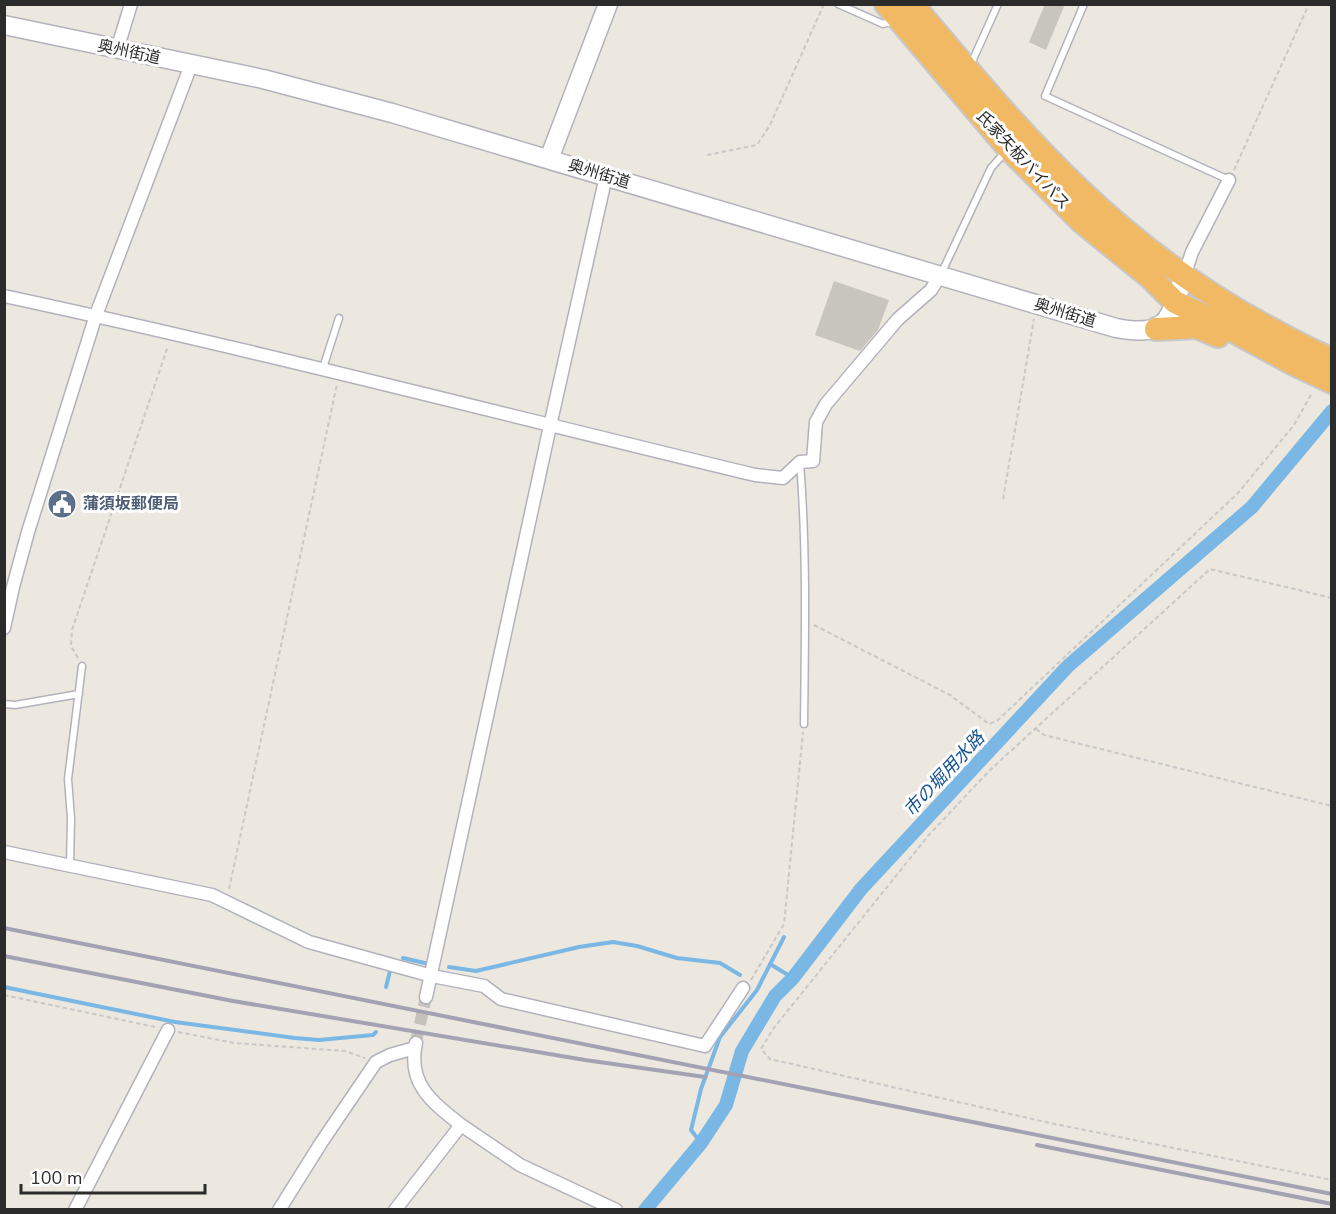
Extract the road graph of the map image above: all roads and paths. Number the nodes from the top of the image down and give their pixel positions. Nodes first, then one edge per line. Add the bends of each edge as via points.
1 (131, 4) edge
2 (608, 4) edge
3 (824, 4) edge
4 (838, 4) edge
5 (998, 4) edge
6 (1084, 4) edge
7 (1309, 4) edge
8 (898, 9) edge
9 (4, 25) edge
10 (117, 50) junction
11 (191, 65) junction
12 (966, 67) junction
13 (1009, 149) junction
14 (707, 155) dead end
15 (549, 159) junction
16 (606, 176) junction
17 (1229, 180) junction
18 (941, 274) junction
19 (1184, 276) junction
20 (4, 296) edge
21 (1175, 302) junction
22 (1037, 304) junction
23 (96, 315) junction
24 (339, 318) dead end
25 (1156, 329) junction
26 (171, 334) junction
27 (1292, 363) junction
28 (323, 368) junction
29 (339, 372) junction
30 (1327, 375) edge
31 (550, 426) junction
32 (800, 462) junction
33 (1003, 499) dead end
34 (1332, 598) edge
35 (806, 624) junction
36 (4, 627) edge
37 (82, 666) joint
38 (79, 694) junction
39 (4, 704) edge
40 (804, 724) joint
41 (1036, 729) junction
42 (1332, 806) edge
43 (4, 852) edge
44 (70, 866) junction
45 (226, 900) junction
46 (432, 976) junction
47 (743, 988) joint
48 (4, 995) edge
49 (426, 997) tunnel mouth
50 (168, 1030) junction
51 (376, 1062) junction
52 (461, 1125) junction
53 (1332, 1180) edge
54 (75, 1209) edge
55 (279, 1209) edge
56 (395, 1209) edge
57 (616, 1209) edge

1 - 10 street
2 - 15 main road
3 - 14 path via 757,145
4 - 8 lane via 883,24 891,23
5 - 12 lane via 971,65
6 - 17 lane via 1045,96
7 - 17 path
8 - 12 highway, 氏家矢板バイパス
8 - 13 highway, 氏家矢板バイパス
9 - 10 main road, 奥州街道
10 - 11 main road, 奥州街道
11 - 15 main road, 奥州街道 via 319,93
11 - 23 street
12 - 19 highway, 氏家矢板バイパス via 1083,194
13 - 18 lane via 991,168
13 - 21 highway, 氏家矢板バイパス via 1082,222
15 - 16 main road, 奥州街道
16 - 18 main road, 奥州街道
16 - 31 street
17 - 19 street
18 - 22 main road, 奥州街道
18 - 32 street via 931,290 898,318 837,389 816,422 813,461
19 - 21 main road
19 - 30 highway via 1225,305 1314,352
20 - 23 street
21 - 25 main road via 1167,320
21 - 27 highway
22 - 25 main road, 奥州街道 via 1116,328
22 - 33 path
23 - 26 street
23 - 36 street via 28,532
24 - 28 lane
25 - 27 highway via 1197,327 1267,361
26 - 28 street
26 - 37 path via 70,635 71,646
27 - 30 highway
28 - 29 street
29 - 31 street
29 - 45 path
30 - 35 path via 1294,424 1238,493 998,720 989,724 950,695 822,628
31 - 32 street via 755,475 783,477
31 - 46 street
32 - 35 lane
34 - 41 path via 1210,569
35 - 40 lane
37 - 38 lane
38 - 39 lane
38 - 44 lane via 68,779
40 - 47 path via 784,924 748,986
41 - 42 path via 1044,735
41 - 53 path via 990,770 928,836 761,1049 770,1059 1050,1123
43 - 44 street
44 - 45 street
45 - 46 street via 309,942
46 - 47 street via 484,986 501,999 705,1046
46 - 49 street
48 - 50 path
50 - 51 path via 234,1043 345,1051
50 - 54 street
51 - 52 street via 415,1045 414,1071 427,1096
51 - 55 street
52 - 56 street
52 - 57 street via 520,1165

